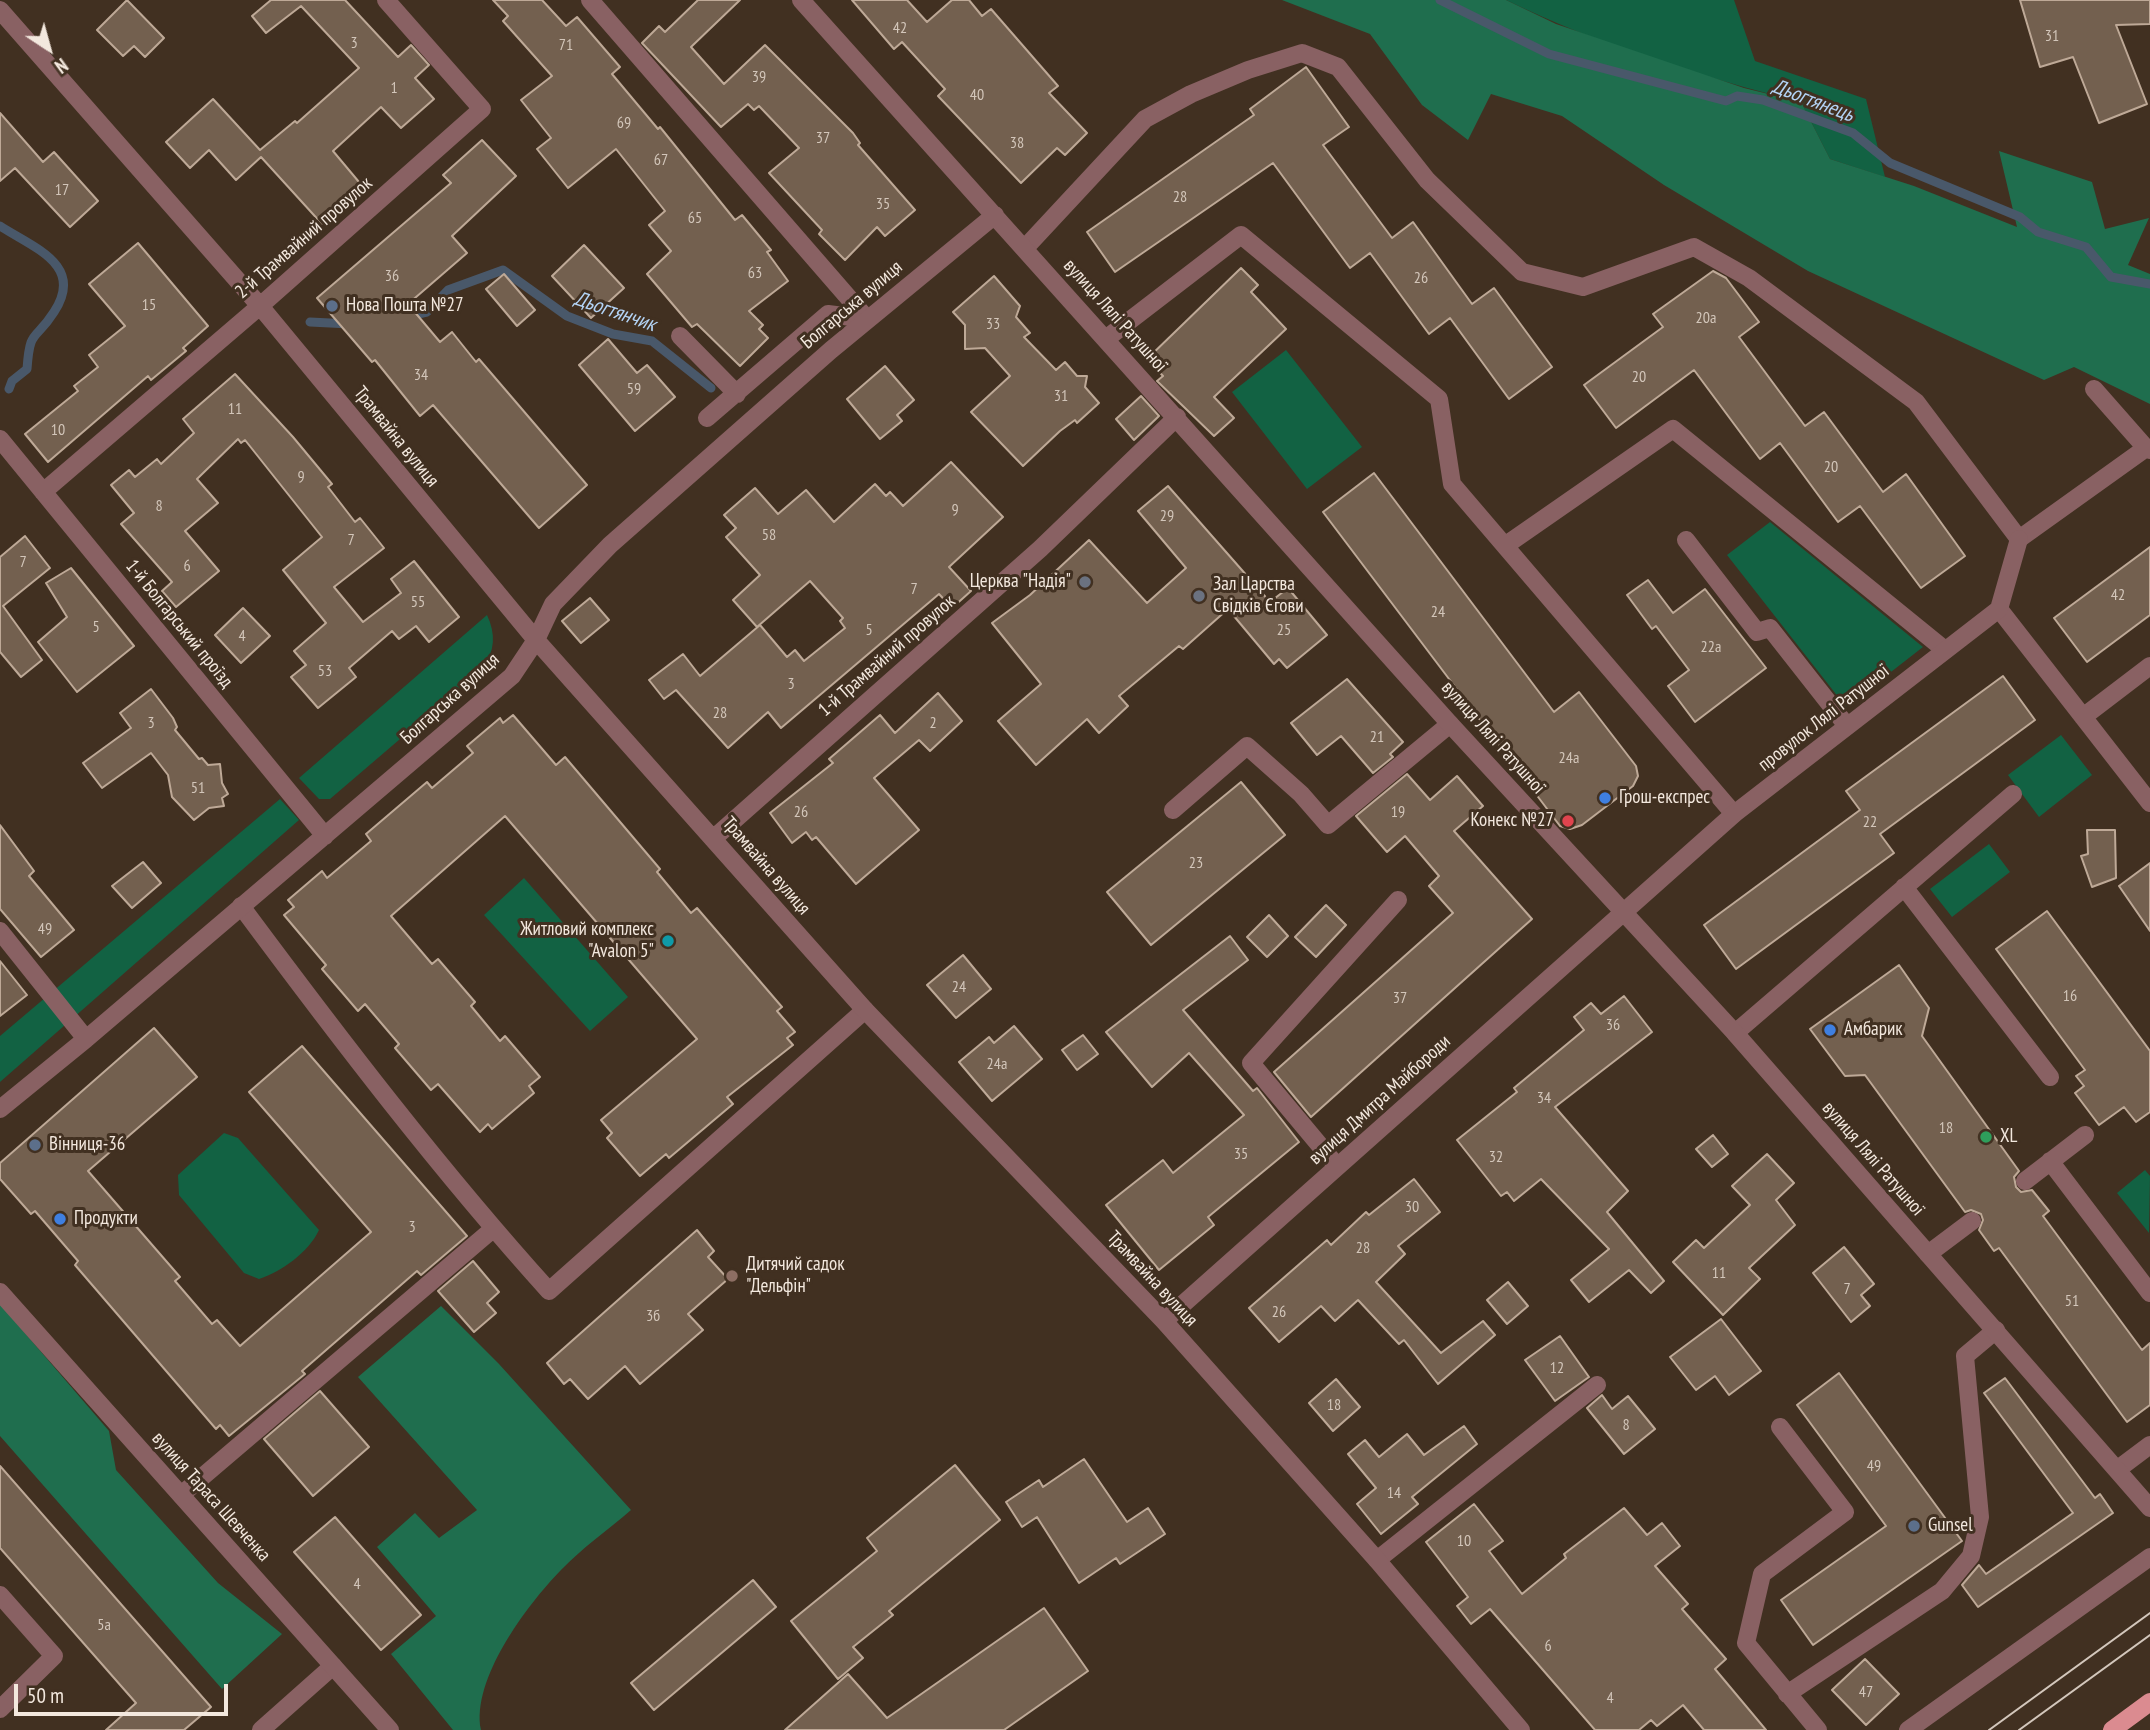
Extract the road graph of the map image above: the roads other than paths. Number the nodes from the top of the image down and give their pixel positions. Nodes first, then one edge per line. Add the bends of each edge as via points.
1 (386, 0) edge
2 (801, 0) edge
3 (595, 2) edge
4 (0, 10) edge
5 (995, 215) junction
6 (1025, 248) junction
7 (260, 306) junction
8 (867, 319) junction
9 (680, 336) dead end
10 (1107, 338) junction
11 (2094, 389) dead end
12 (737, 394) junction
13 (1177, 417) junction
14 (707, 418) dead end
15 (0, 439) edge
16 (2148, 449) edge
17 (43, 492) junction
18 (2019, 539) junction
19 (1686, 540) dead end
20 (1506, 545) junction
21 (1999, 609) junction
22 (536, 640) junction
23 (1945, 650) junction
24 (2150, 666) edge
25 (2083, 717) junction
26 (1450, 724) junction
27 (1847, 726) junction
28 (2013, 794) dead end
29 (2150, 803) edge
30 (1173, 810) dead end
31 (1734, 814) junction
32 (325, 836) junction
33 (714, 838) junction
34 (1904, 887) junction
35 (1398, 900) dead end
36 (241, 906) junction
37 (1623, 910) junction
38 (0, 931) edge
39 (864, 1010) junction
40 (1735, 1033) junction
41 (86, 1039) junction
42 (2050, 1077) dead end
43 (0, 1109) edge
44 (2085, 1135) dead end
45 (2050, 1161) junction
46 (1337, 1166) junction
47 (2025, 1181) dead end
48 (1972, 1221) dead end
49 (493, 1229) junction
50 (1928, 1254) junction
51 (0, 1292) edge
52 (2150, 1293) edge
53 (1164, 1321) junction
54 (1996, 1330) junction
55 (1597, 1385) dead end
56 (1780, 1427) dead end
57 (2150, 1446) edge
58 (2118, 1469) junction
59 (181, 1495) junction
60 (2150, 1508) edge
61 (2150, 1557) edge
62 (1377, 1560) junction
63 (0, 1595) edge
64 (333, 1666) junction
65 (1787, 1694) junction
66 (2150, 1702) edge
67 (0, 1709) edge
68 (261, 1730) edge
69 (390, 1730) edge
70 (1521, 1730) edge
71 (1818, 1730) edge
72 (1908, 1730) edge
73 (2112, 1730) edge

1 - 7 street, 2-й Трамвайний провулок via 482,109
2 - 5 street, вулиця Лялі Ратушної
3 - 8 street
4 - 7 street, Трамвайна вулиця
5 - 6 street, вулиця Лялі Ратушної
5 - 8 street, Болгарська вулиця
6 - 10 street, вулиця Лялі Ратушної
6 - 18 street via 1145,119 1236,75 1302,53 1338,67 1427,180 1522,272 1583,287 1694,247 1749,278 1925,410
7 - 17 street, 2-й Трамвайний провулок
7 - 22 street, Трамвайна вулиця
8 - 12 street via 828,314
8 - 22 street, Болгарська вулиця via 610,545 552,604
9 - 12 street
10 - 13 street, вулиця Лялі Ратушної
10 - 20 street via 1241,235 1439,399 1452,484
11 - 16 street
12 - 14 street
13 - 26 street, вулиця Лялі Ратушної
13 - 33 street, 1-й Трамвайний провулок via 1040,550
15 - 17 street, 1-й Болгарський проїзд
16 - 18 street
17 - 32 street, 1-й Болгарський проїзд
18 - 21 street
19 - 27 street via 1756,632 1770,628
20 - 23 street via 1673,429
20 - 31 street
21 - 23 street, провулок Лялі Ратушної
21 - 25 street
22 - 32 street, Болгарська вулиця via 512,676
22 - 33 street, Трамвайна вулиця
23 - 27 street, провулок Лялі Ратушної
24 - 25 street
25 - 29 street
26 - 30 street via 1328,825 1301,794 1247,747
26 - 37 street, вулиця Лялі Ратушної
27 - 31 street, провулок Лялі Ратушної
28 - 34 street
31 - 37 street, провулок Лялі Ратушної
32 - 36 street, Болгарська вулиця
33 - 39 street, Трамвайна вулиця
34 - 40 street
34 - 42 street
35 - 46 street via 1251,1063
36 - 41 street, Болгарська вулиця
36 - 49 street
37 - 40 street, вулиця Лялі Ратушної
37 - 46 street, вулиця Дмитра Майбороди
38 - 41 street
39 - 49 street via 549,1291
39 - 53 street, Трамвайна вулиця
40 - 50 street, вулиця Лялі Ратушної
41 - 43 street, Болгарська вулиця
44 - 45 street
45 - 47 street
45 - 52 street
46 - 53 street, вулиця Дмитра Майбороди
48 - 50 street
49 - 59 street
50 - 54 street, вулиця Лялі Ратушної
51 - 59 street, вулиця Тараса Шевченка
53 - 62 street, Трамвайна вулиця
54 - 58 street, вулиця Лялі Ратушної
54 - 65 street via 1965,1356 1980,1517 1971,1556 1942,1591
55 - 62 street
56 - 65 street via 1845,1512 1762,1574 1746,1643
57 - 58 street
58 - 60 street, вулиця Лялі Ратушної
59 - 64 street, вулиця Тараса Шевченка
61 - 72 street
62 - 70 street, Трамвайна вулиця
63 - 67 street via 54,1656
64 - 68 street
64 - 69 street, вулиця Тараса Шевченка
65 - 71 street
66 - 73 main road

